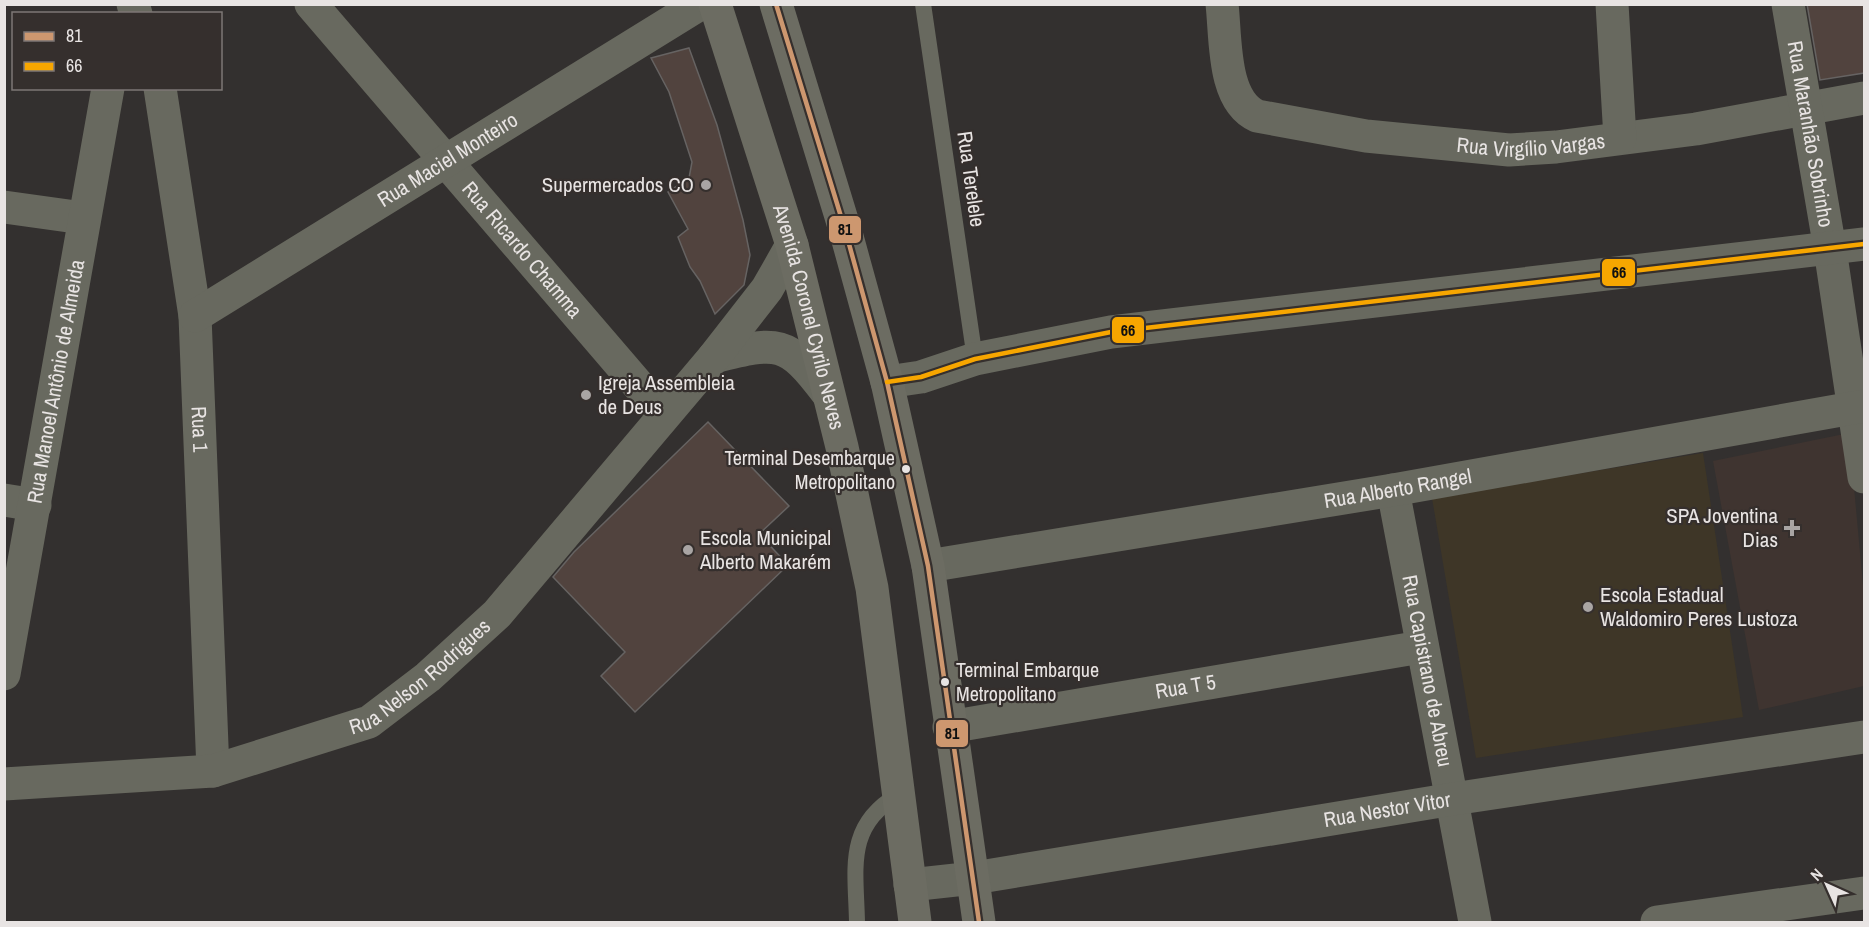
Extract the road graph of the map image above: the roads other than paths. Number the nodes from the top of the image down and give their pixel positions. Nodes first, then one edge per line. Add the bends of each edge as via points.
1 (311, 4) edge
2 (700, 4) edge
3 (715, 4) edge
4 (776, 4) edge
5 (923, 4) edge
6 (1222, 4) edge
7 (1612, 4) edge
8 (1788, 4) edge
9 (108, 90) edge
10 (160, 90) edge
11 (1864, 98) edge
12 (1806, 107) junction
13 (1620, 138) junction
14 (444, 162) junction
15 (4, 207) edge
16 (83, 218) junction
17 (1864, 243) edge
18 (792, 245) junction
19 (1830, 249) junction
20 (195, 316) junction
21 (714, 357) junction
22 (975, 359) junction
23 (887, 382) junction
24 (828, 394) junction
25 (1859, 407) edge
26 (663, 414) junction
27 (1864, 477) edge
28 (1393, 490) junction
29 (20, 502) edge
30 (928, 566) junction
31 (1421, 647) junction
32 (4, 674) edge
33 (949, 727) junction
34 (1864, 737) edge
35 (213, 771) junction
36 (4, 784) edge
37 (898, 795) junction
38 (1453, 799) junction
39 (974, 878) junction
40 (910, 885) junction
41 (1864, 893) edge
42 (857, 922) edge
43 (915, 922) edge
44 (979, 922) edge
45 (1475, 922) edge
46 (1657, 922) edge

1 - 14 street, Rua Ricardo Chamma
2 - 14 street, Rua Maciel Monteiro
3 - 18 highway, Avenida Coronel Cyrilo Neves
4 - 23 highway
5 - 22 lane, Rua Terelele
6 - 13 street, Rua Virgílio Vargas via 1234,96 1246,112 1257,116 1366,136 1499,149 1556,147
7 - 13 street
8 - 12 street, Rua Maranhão Sobrinho
9 - 16 street, Rua Manoel Antônio de Almeida
10 - 20 street, Rua 1
11 - 12 street, Rua Virgílio Vargas
12 - 13 street, Rua Virgílio Vargas via 1696,129
12 - 19 street, Rua Maranhão Sobrinho
14 - 20 street, Rua Maciel Monteiro
14 - 26 street, Rua Ricardo Chamma
15 - 16 street
16 - 29 street, Rua Manoel Antônio de Almeida
17 - 19 street
18 - 21 street, Rua Nelson Rodrigues via 766,289
18 - 24 highway, Avenida Coronel Cyrilo Neves
19 - 22 street via 1111,332
19 - 25 street, Rua Maranhão Sobrinho
20 - 35 street, Rua 1
21 - 24 street via 760,346 780,349 795,355 809,368
21 - 26 street, Rua Nelson Rodrigues
22 - 23 street via 921,377
23 - 30 highway
24 - 37 highway, Avenida Coronel Cyrilo Neves via 872,588
25 - 27 street, Rua Maranhão Sobrinho
25 - 28 street, Rua Alberto Rangel
26 - 35 street, Rua Nelson Rodrigues via 497,614 428,677 369,722
28 - 30 street, Rua Alberto Rangel
28 - 31 street, Rua Capistrano de Abreu
29 - 32 street, Rua Manoel Antônio de Almeida
30 - 33 highway
31 - 33 street, Rua T 5
31 - 38 street, Rua Capistrano de Abreu
33 - 39 highway
34 - 38 street, Rua Nestor Vitor
35 - 36 street, Rua Nelson Rodrigues
37 - 40 highway, Avenida Coronel Cyrilo Neves
37 - 42 lane via 866,821 858,838
38 - 39 street, Rua Nestor Vitor
38 - 45 street, Rua Capistrano de Abreu
39 - 40 street, Rua Nestor Vitor
39 - 44 highway
40 - 43 highway, Avenida Coronel Cyrilo Neves
41 - 46 street

